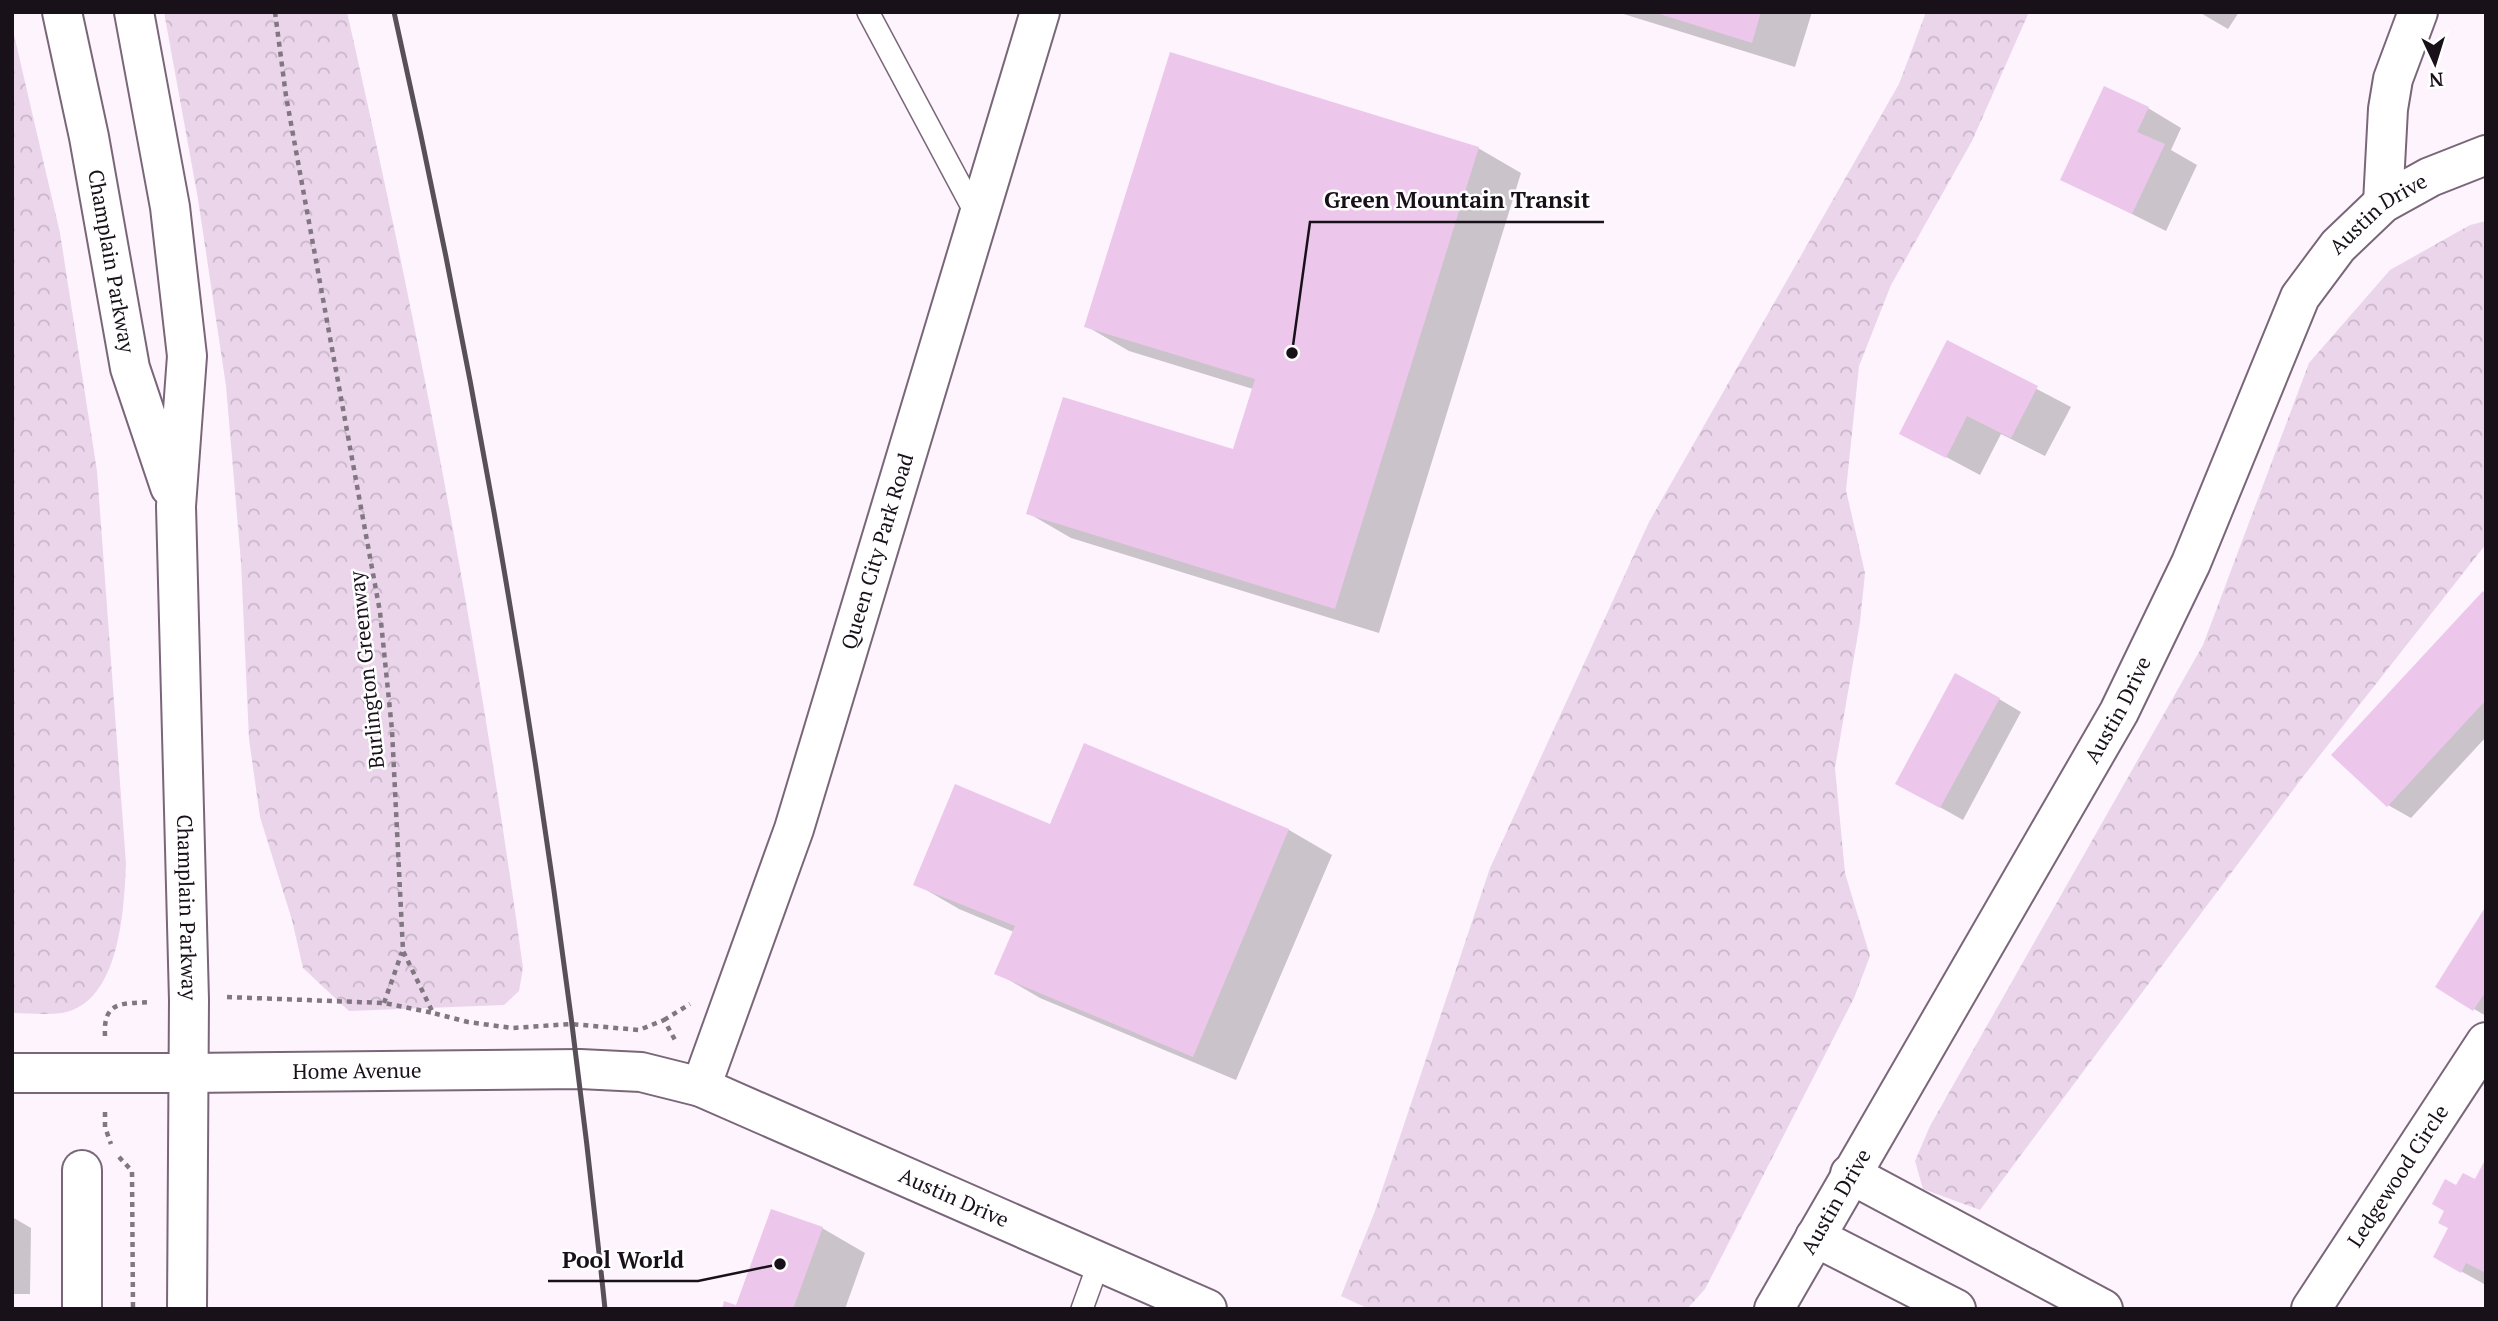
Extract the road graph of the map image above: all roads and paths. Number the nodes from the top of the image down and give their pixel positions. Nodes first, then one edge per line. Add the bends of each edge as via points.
1 (62, 12) edge
2 (134, 12) edge
3 (275, 12) edge
4 (868, 12) edge
5 (1040, 12) edge
6 (2418, 12) edge
7 (2486, 155) edge
8 (2382, 202) junction
9 (978, 218) junction
10 (176, 506) junction
11 (403, 951) junction
12 (189, 999) junction
13 (693, 1002) dead end
14 (384, 1003) junction
15 (433, 1013) junction
16 (664, 1020) junction
17 (2486, 1041) edge
18 (12, 1073) edge
19 (189, 1073) junction
20 (106, 1074) junction
21 (701, 1087) junction
22 (82, 1170) dead end
23 (1850, 1174) junction
24 (1815, 1237) junction
25 (1099, 1262) junction
26 (82, 1309) edge
27 (187, 1309) edge
28 (1082, 1309) edge
29 (1207, 1309) edge
30 (1774, 1309) edge
31 (1956, 1309) edge
32 (2103, 1309) edge
33 (2311, 1309) edge

1 - 10 street, Champlain Parkway via 130,368
2 - 10 street, Champlain Parkway via 182,288 187,356
3 - 11 path, Burlington Greenway via 286,96 380,612 392,730
4 - 9 lane
5 - 9 street, Queen City Park Road
6 - 8 street via 2389,99
7 - 8 street, Austin Drive
8 - 23 street, Austin Drive via 2338,246 2300,297 2138,676
9 - 21 street, Queen City Park Road via 794,828
10 - 12 street, Champlain Parkway
11 - 14 path
11 - 15 path, Burlington Greenway
12 - 14 path via 244,996
12 - 19 street, Champlain Parkway
12 - 20 path via 119,1004 109,1010 104,1021
13 - 16 path
14 - 15 path
15 - 16 path via 512,1028 571,1024 639,1030
16 - 21 path
17 - 33 street, Ledgewood Circle
18 - 20 street, Home Avenue
19 - 20 street, Home Avenue
19 - 21 street, Home Avenue via 580,1069 641,1072
19 - 27 street, Champlain Parkway
21 - 25 street, Austin Drive
22 - 26 street
23 - 24 street, Austin Drive
23 - 32 street
24 - 30 street, Austin Drive
24 - 31 street
25 - 28 lane
25 - 29 street, Austin Drive

